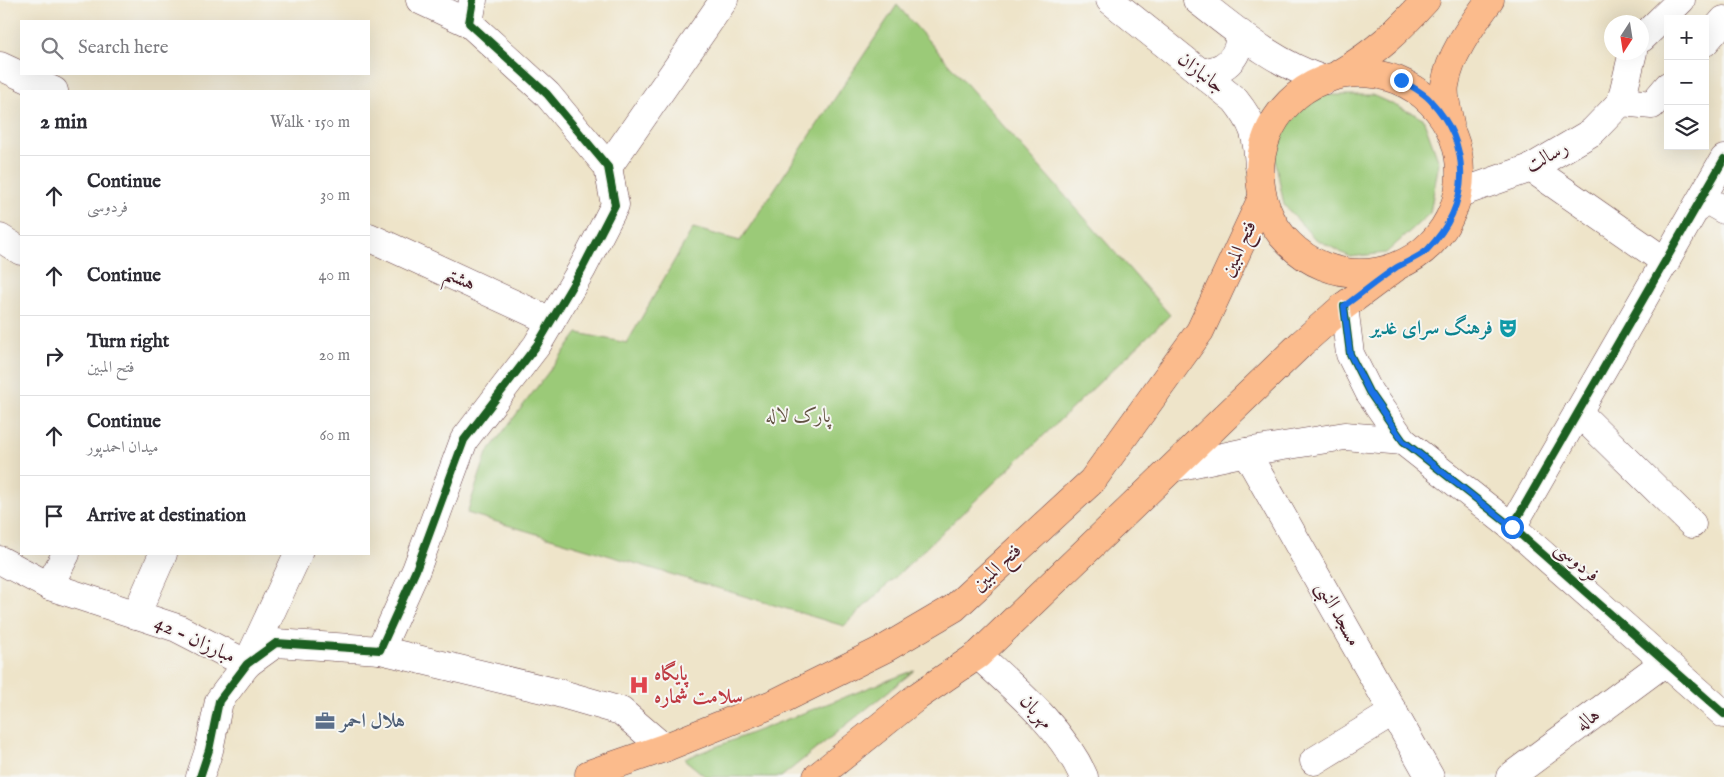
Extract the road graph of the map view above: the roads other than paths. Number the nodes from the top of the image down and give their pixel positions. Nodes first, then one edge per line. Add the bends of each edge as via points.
1 (420, 0) edge
2 (724, 0) edge
3 (1110, 0) edge
4 (1197, 0) edge
5 (1426, 0) edge
6 (1490, 0) edge
7 (1681, 0) edge
8 (471, 12) edge
9 (1724, 20) edge
10 (1649, 31) edge
11 (1240, 34) junction
12 (1709, 37) edge
13 (1631, 60) edge
14 (0, 66) edge
15 (1200, 72) junction
16 (1332, 77) junction
17 (52, 90) edge
18 (1664, 91) edge
19 (1621, 102) junction
20 (1450, 125) junction
21 (1724, 159) edge
22 (1259, 166) junction
23 (608, 167) junction
24 (1531, 168) junction
25 (1460, 193) junction
26 (1262, 198) junction
27 (1714, 204) edge
28 (370, 237) edge
29 (0, 238) edge
30 (20, 250) edge
31 (1666, 262) junction
32 (1395, 268) junction
33 (1344, 306) junction
34 (551, 321) junction
35 (1578, 412) junction
36 (1403, 441) junction
37 (1246, 452) junction
38 (1176, 467) junction
39 (1692, 524) dead end
40 (1512, 527) junction
41 (65, 555) edge
42 (163, 555) edge
43 (298, 555) edge
44 (0, 560) edge
45 (49, 586) junction
46 (136, 615) junction
47 (380, 650) junction
48 (978, 655) junction
49 (1665, 662) junction
50 (247, 664) junction
51 (1394, 712) junction
52 (1724, 714) edge
53 (664, 748) junction
54 (1314, 761) dead end
55 (584, 775) edge
56 (200, 777) edge
57 (628, 777) edge
58 (816, 777) edge
59 (1084, 777) edge
60 (1430, 777) edge
61 (1510, 777) edge

1 - 8 street
2 - 23 street
3 - 15 street, جانبازان
4 - 11 street
5 - 16 main road via 1392,37 1369,56
6 - 20 main road via 1470,27 1454,57 1444,86
7 - 10 street
8 - 23 street via 547,94
9 - 12 street
11 - 15 street via 1240,44 1230,62 1221,69
11 - 16 street via 1280,62 1302,72
13 - 19 street
14 - 17 street
15 - 22 street, جانبازان via 1235,100 1250,120 1257,136
16 - 20 main road via 1370,72 1401,80 1429,98
16 - 22 main road via 1308,86 1283,107 1266,135
18 - 19 street via 1652,105
19 - 24 street, رسالت via 1592,132
20 - 25 main road via 1461,158
21 - 27 street
22 - 26 main road
23 - 34 street via 615,205
24 - 25 street, رسالت
24 - 31 street
25 - 32 main road via 1448,225 1425,251
26 - 32 main road via 1275,228 1296,252 1327,269 1361,274
26 - 53 main road, فتح المبین via 1200,331 1092,481 962,601 886,648 775,703
27 - 31 street
28 - 34 street, هشتم
29 - 30 street
31 - 35 street
32 - 33 main road
33 - 36 street, فردوسی via 1350,354 1369,392
33 - 38 main road via 1234,407
34 - 47 street via 537,345 464,440 416,570
35 - 39 street
35 - 40 street
36 - 37 street via 1345,436
36 - 40 street, فردوسی
37 - 38 street
37 - 51 street, مسجد النبی
38 - 48 main road
40 - 49 street, فردوسی
41 - 45 street
42 - 46 street
43 - 50 street
44 - 45 street, مبارزان - 42
45 - 46 street, مبارزان - 42
46 - 50 street, مبارزان - 42 via 177,628
47 - 50 street via 276,643
47 - 53 street via 621,711
48 - 58 main road via 918,696
48 - 59 street, مهربان via 1033,705 1076,759
49 - 52 street, فردوسی
49 - 61 street, هاله
50 - 56 street, مبارزان - 42 via 219,701
51 - 54 street
51 - 60 street, مسجد النبی
53 - 55 main road, فتح المبین
55 - 57 main road via 616,773

